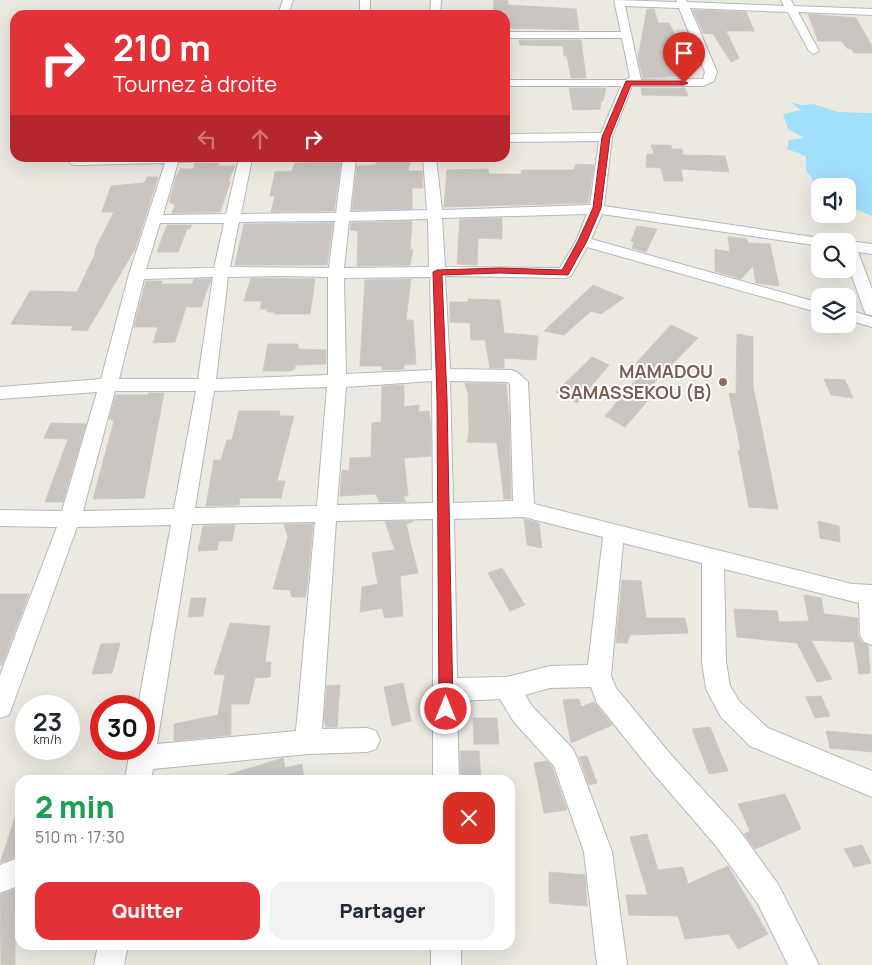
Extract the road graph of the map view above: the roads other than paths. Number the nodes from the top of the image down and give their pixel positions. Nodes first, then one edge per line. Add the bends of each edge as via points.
1 (620, 1) edge
2 (681, 2) edge
3 (788, 4) edge
4 (872, 12) edge
5 (510, 35) edge
6 (628, 35) junction
7 (814, 51) dead end
8 (510, 83) edge
9 (628, 83) junction
10 (606, 137) junction
11 (510, 138) edge
12 (172, 162) edge
13 (244, 162) edge
14 (349, 162) edge
15 (429, 162) edge
16 (596, 209) junction
17 (435, 214) junction
18 (342, 217) junction
19 (232, 218) junction
20 (153, 219) junction
21 (583, 241) junction
22 (811, 241) edge
23 (856, 247) edge
24 (872, 249) edge
25 (856, 267) edge
26 (437, 272) junction
27 (221, 273) junction
28 (336, 273) junction
29 (136, 274) junction
30 (811, 305) edge
31 (872, 310) edge
32 (856, 317) edge
33 (872, 322) edge
34 (440, 375) junction
35 (337, 381) junction
36 (108, 385) junction
37 (206, 385) junction
38 (0, 393) edge
39 (524, 509) junction
40 (443, 510) junction
41 (327, 513) junction
42 (182, 517) junction
43 (0, 518) edge
44 (70, 519) junction
45 (614, 532) junction
46 (714, 557) junction
47 (871, 595) edge
48 (872, 635) edge
49 (599, 676) junction
50 (507, 688) junction
51 (446, 690) junction
52 (152, 695) edge
53 (0, 707) edge
54 (367, 740) dead end
55 (308, 742) junction
56 (155, 757) edge
57 (446, 775) edge
58 (872, 784) edge
59 (15, 873) edge
60 (0, 879) edge
61 (111, 950) edge
62 (446, 950) edge
63 (109, 965) edge
64 (446, 965) edge
65 (612, 965) edge
66 (804, 965) edge

1 - 2 street
1 - 6 street
2 - 3 street
2 - 9 street via 711,72 708,81
3 - 4 street
3 - 7 street
5 - 6 street
6 - 9 street via 636,78
8 - 9 street
9 - 10 street
10 - 11 street
10 - 16 street
12 - 20 street
13 - 19 street
14 - 18 street
15 - 17 street
16 - 17 street
16 - 21 street
16 - 22 street
17 - 18 street
17 - 26 street
18 - 19 street
18 - 28 street
19 - 20 street
19 - 27 street
20 - 29 street
21 - 26 street via 565,273
21 - 30 street
23 - 24 street
25 - 31 street
26 - 28 street
26 - 34 street
27 - 28 street
27 - 29 street
27 - 37 street
28 - 35 street
29 - 36 street
32 - 33 street
34 - 35 street
34 - 39 street via 511,376 519,382
34 - 40 street
35 - 37 street
35 - 41 street
36 - 37 street
36 - 38 street
36 - 44 street
37 - 42 street
39 - 40 street
39 - 45 street
40 - 41 street
40 - 51 street
41 - 42 street
41 - 55 street
42 - 44 street
42 - 52 street
43 - 44 street
44 - 53 street
45 - 46 street
45 - 49 street
46 - 47 street via 852,593
46 - 58 street via 714,662 718,689 730,708 759,736
47 - 48 street
49 - 50 street via 550,677
49 - 66 street via 606,695 726,836 768,894
50 - 51 street
50 - 65 street via 523,714 564,758 598,852
51 - 57 street
54 - 55 street
55 - 56 street
59 - 60 street
61 - 63 street
62 - 64 street

